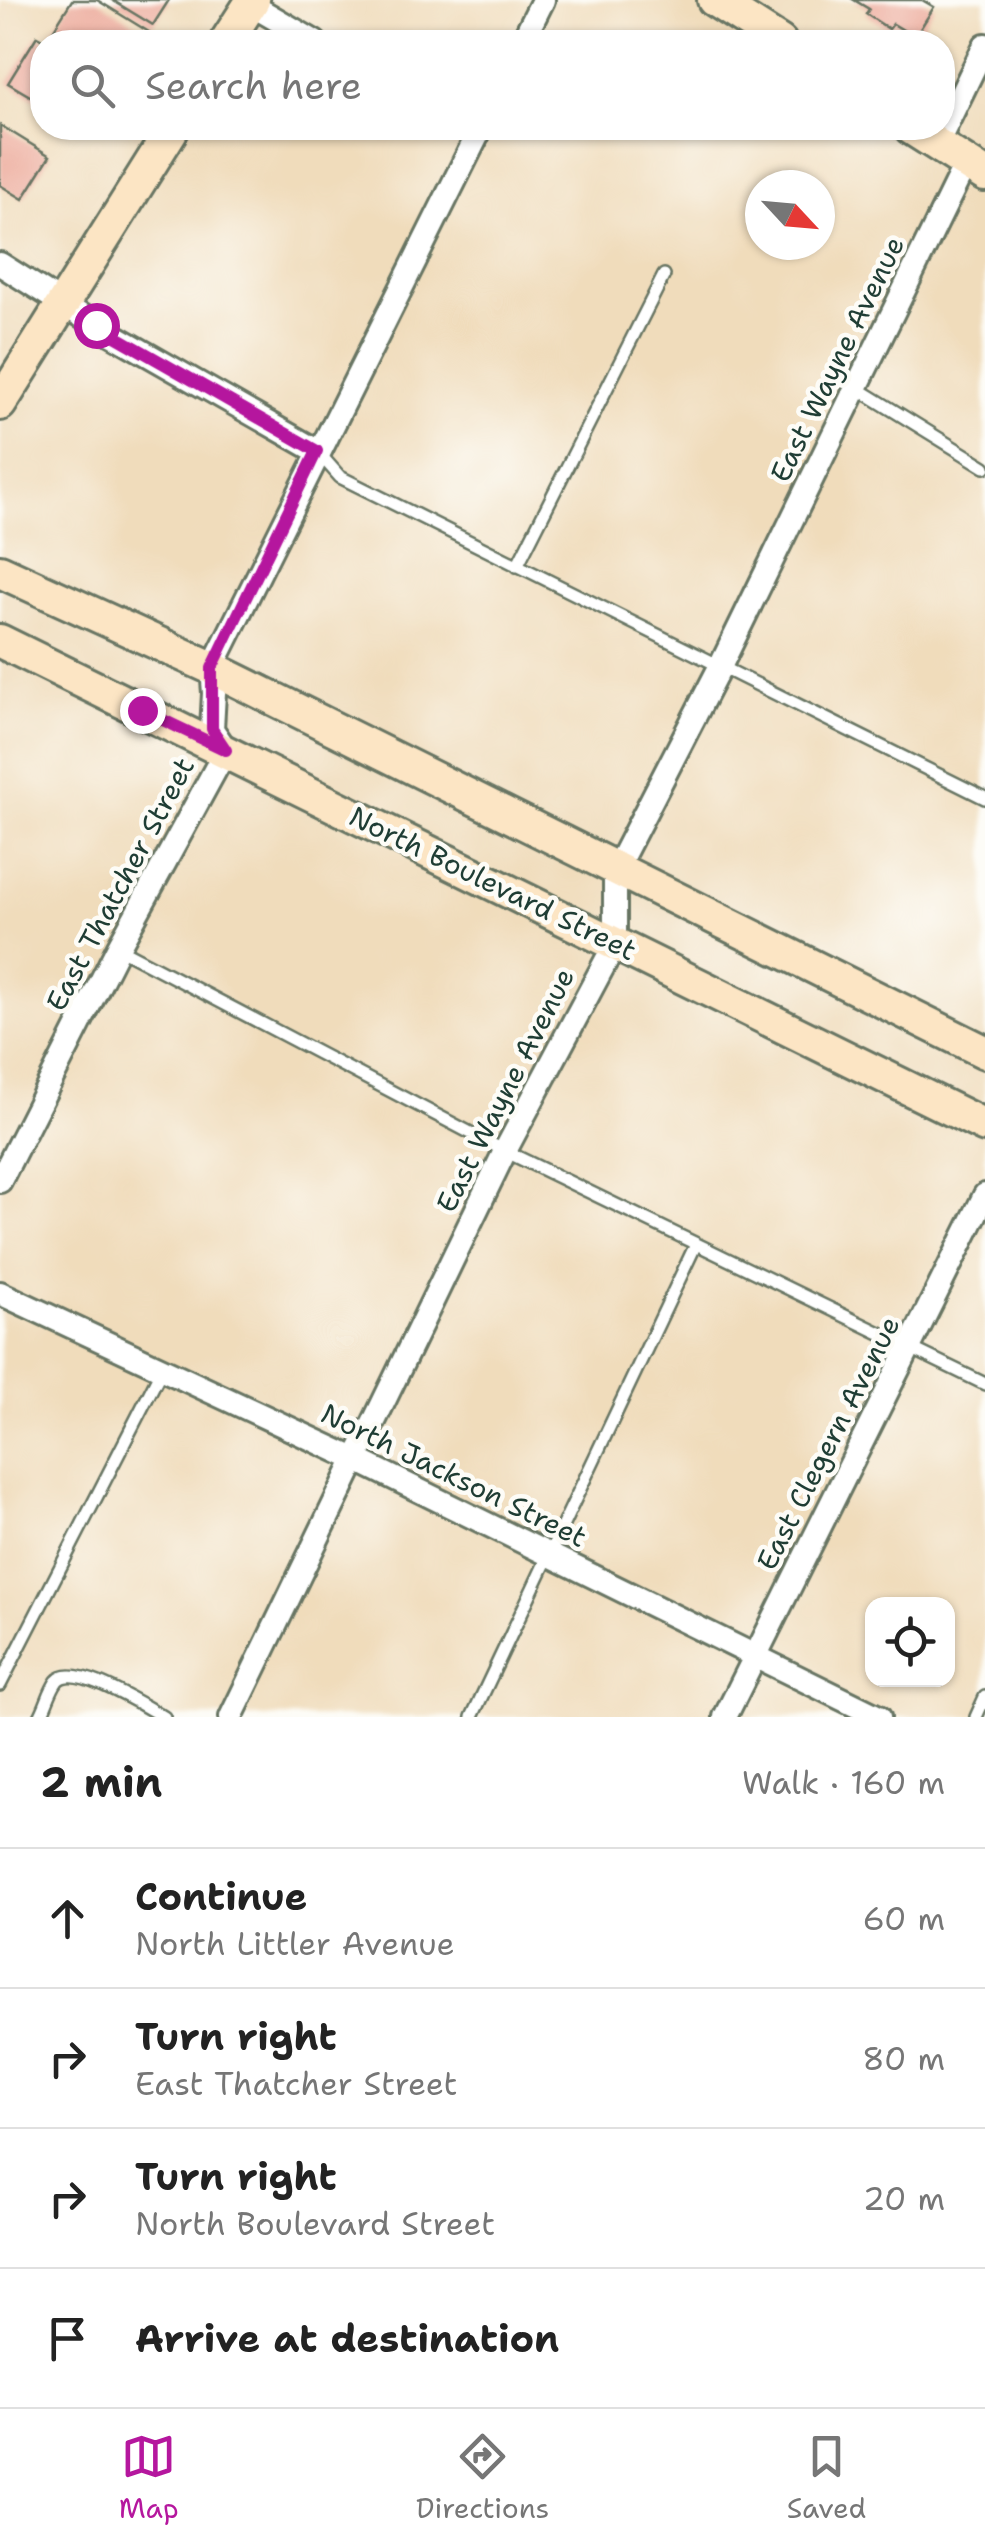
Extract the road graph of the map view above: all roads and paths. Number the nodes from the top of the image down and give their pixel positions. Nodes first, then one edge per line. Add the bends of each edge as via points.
1 (714, 0) edge
2 (249, 1) edge
3 (538, 2) edge
4 (233, 30) edge
5 (296, 30) edge
6 (527, 30) edge
7 (761, 30) edge
8 (985, 45) edge
9 (955, 90) edge
10 (165, 140) edge
11 (467, 140) edge
12 (930, 140) edge
13 (976, 169) edge
14 (0, 264) edge
15 (664, 275) dead end
16 (62, 305) junction
17 (857, 388) junction
18 (0, 404) edge
19 (317, 451) junction
20 (985, 468) edge
21 (516, 566) junction
22 (0, 572) edge
23 (0, 641) edge
24 (212, 668) junction
25 (719, 668) junction
26 (226, 750) junction
27 (985, 798) edge
28 (616, 872) junction
29 (615, 944) junction
30 (118, 948) junction
31 (985, 1052) edge
32 (985, 1126) edge
33 (505, 1151) junction
34 (0, 1181) edge
35 (985, 1195) edge
36 (696, 1244) junction
37 (0, 1293) edge
38 (910, 1345) junction
39 (162, 1368) junction
40 (985, 1384) edge
41 (357, 1460) junction
42 (551, 1554) junction
43 (756, 1656) junction
44 (0, 1685) edge
45 (985, 1697) edge
46 (40, 1717) edge
47 (164, 1717) edge
48 (232, 1717) edge
49 (472, 1717) edge
50 (725, 1717) edge
51 (879, 1717) edge
52 (976, 1717) edge

1 - 7 main road
2 - 4 main road
2 - 5 street
3 - 6 street
8 - 9 street
10 - 16 main road
11 - 19 street, East Thatcher Street
12 - 13 main road
13 - 17 street, East Wayne Avenue
14 - 16 street
15 - 21 lane
16 - 18 main road
16 - 19 street
17 - 20 lane
17 - 25 street, East Wayne Avenue
19 - 21 lane via 340,477
19 - 24 street, East Thatcher Street
21 - 25 lane
22 - 24 main road
23 - 26 main road, North Boulevard Street
24 - 26 street, East Thatcher Street via 212,729
24 - 28 main road
25 - 27 lane
25 - 28 street, East Wayne Avenue
26 - 29 main road, North Boulevard Street
26 - 30 street, East Thatcher Street
28 - 29 street, East Wayne Avenue
28 - 31 main road
29 - 32 main road, North Boulevard Street
29 - 33 street, East Wayne Avenue
30 - 33 lane
30 - 34 street, East Thatcher Street
33 - 36 lane
33 - 41 street, East Wayne Avenue
35 - 38 street, East Clegern Avenue
36 - 38 lane
36 - 42 lane
37 - 39 street, North Jackson Street
38 - 40 lane
38 - 43 street, East Clegern Avenue
39 - 41 street, North Jackson Street
39 - 44 lane
41 - 42 street, North Jackson Street
41 - 48 street, East Wayne Avenue
42 - 43 street, North Jackson Street
42 - 49 lane
43 - 50 street, East Clegern Avenue
43 - 51 street, North Jackson Street
45 - 52 lane
46 - 47 lane via 57,1680 66,1675 88,1678

